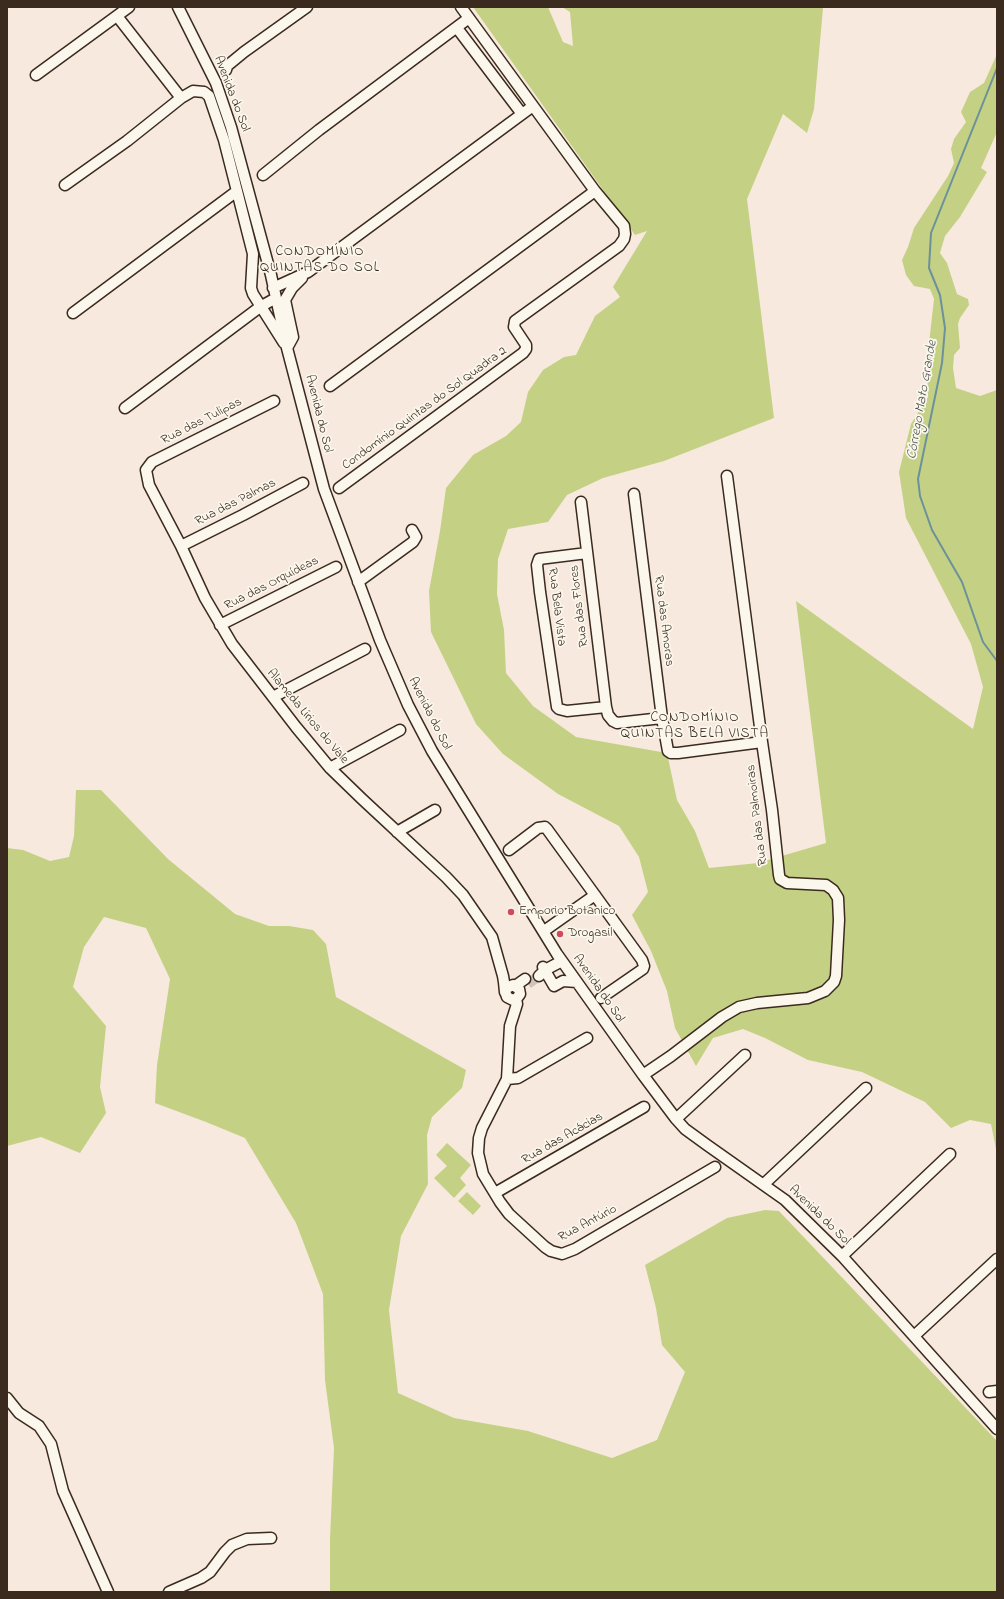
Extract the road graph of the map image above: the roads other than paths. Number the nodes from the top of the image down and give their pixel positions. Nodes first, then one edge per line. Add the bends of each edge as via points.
1 (129, 7) edge
2 (178, 7) edge
3 (307, 7) edge
4 (461, 7) edge
5 (117, 16) junction
6 (469, 18) junction
7 (457, 28) junction
8 (496, 53) junction
9 (483, 62) junction
10 (226, 70) dead end
11 (36, 75) dead end
12 (181, 98) junction
13 (533, 106) junction
14 (522, 114) junction
15 (263, 175) dead end
16 (65, 185) dead end
17 (237, 190) junction
18 (595, 191) junction
19 (307, 272) junction
20 (280, 296) junction
21 (260, 307) junction
22 (73, 313) dead end
23 (287, 348) junction
24 (330, 386) dead end
25 (274, 401) dead end
26 (124, 408) dead end
27 (146, 470) joint
28 (727, 476) dead end
29 (303, 483) dead end
30 (339, 488) dead end
31 (634, 494) dead end
32 (581, 502) dead end
33 (412, 530) dead end
34 (181, 546) junction
35 (587, 553) junction
36 (336, 566) dead end
37 (358, 582) junction
38 (220, 625) junction
39 (365, 649) dead end
40 (273, 697) junction
41 (606, 707) junction
42 (662, 718) junction
43 (400, 730) dead end
44 (762, 742) junction
45 (330, 768) junction
46 (435, 810) dead end
47 (397, 832) junction
48 (509, 850) dead end
49 (594, 895) junction
50 (544, 931) junction
51 (496, 947) junction
52 (560, 957) junction
53 (570, 972) junction
54 (577, 982) junction
55 (553, 984) junction
56 (519, 987) junction
57 (505, 993) junction
58 (601, 998) dead end
59 (510, 1026) junction
60 (587, 1038) dead end
61 (745, 1055) dead end
62 (642, 1076) junction
63 (507, 1079) junction
64 (866, 1088) dead end
65 (644, 1107) dead end
66 (676, 1119) junction
67 (950, 1154) dead end
68 (715, 1167) dead end
69 (764, 1184) junction
70 (495, 1193) junction
71 (842, 1256) junction
72 (997, 1259) edge
73 (914, 1336) junction
74 (7, 1398) edge
75 (997, 1429) edge
76 (271, 1538) dead end
77 (108, 1592) edge
78 (169, 1592) edge

1 - 5 street
2 - 20 street, Avenida do Sol via 216,83 231,127 268,264
3 - 10 street via 244,52 227,66
4 - 6 street
5 - 11 street
5 - 12 street
6 - 7 street
6 - 8 street
7 - 9 street
7 - 15 street via 319,130
8 - 9 street
8 - 13 street
9 - 14 street
12 - 16 street
12 - 17 street via 193,91 204,92 209,96
13 - 14 street
13 - 18 street
14 - 19 street
17 - 21 street via 254,254 252,288
17 - 22 street
18 - 24 street
18 - 30 street, Condomínio Quintas do Sol Quadra 2 via 624,226 624,239 619,246 515,321 515,330 526,349 522,353
19 - 20 street
19 - 20 street via 296,295
20 - 21 street
20 - 23 street, Avenida do Sol
20 - 23 street via 293,337
21 - 23 street
21 - 26 street
23 - 37 street, Avenida do Sol via 324,489
25 - 27 street, Rua das Tulipas via 152,462
27 - 34 street, Alameda Lírios do Vale via 149,485
28 - 44 street, Rua das Palmoiras
29 - 34 street, Rua das Palmas
31 - 42 street, Rua das Amoras
32 - 35 street, Rua das Flores
33 - 37 street via 416,537 413,542
34 - 38 street, Alameda Lírios do Vale
35 - 41 street, Rua das Flores
35 - 41 street, Rua Bela Vista via 542,557 537,561 540,592 557,707 562,710
36 - 38 street, Rua das Orquídeas
37 - 50 street, Avenida do Sol via 388,660 418,726
38 - 40 street, Alameda Lírios do Vale via 241,657
39 - 40 street
40 - 45 street, Alameda Lírios do Vale
41 - 42 street via 610,719 617,723
42 - 44 street, Rua das Amoras via 668,751 671,753
43 - 45 street
44 - 62 street, Rua das Palmoiras via 780,879 793,884 826,885 838,898 839,920 834,982 825,991 808,998 757,1003 739,1008 722,1017
45 - 47 street, Alameda Lírios do Vale
46 - 47 street
47 - 51 street, Alameda Lírios do Vale via 463,895
48 - 49 street via 538,828 545,827
49 - 50 street
49 - 58 street via 644,966 634,976
50 - 52 street, Avenida do Sol
51 - 56 street, Alameda Lírios do Vale
51 - 57 street, Alameda Lírios do Vale via 504,976
52 - 53 street, Avenida do Sol
52 - 55 street via 541,971
53 - 54 street, Avenida do Sol
53 - 55 street
54 - 55 street via 563,981
54 - 62 street, Avenida do Sol
56 - 57 street via 509,986
56 - 59 street
57 - 59 street, Alameda Lírios do Vale
59 - 63 street, Rua Antúrio
60 - 63 street via 518,1078
61 - 66 street
62 - 66 street, Avenida do Sol
63 - 70 street, Rua Antúrio via 479,1138 478,1153 483,1174
64 - 69 street
65 - 70 street, Rua das Acácias
66 - 69 street, Avenida do Sol via 685,1129
67 - 71 street
68 - 70 street, Rua Antúrio via 576,1249 562,1254 552,1252 526,1231 509,1214
69 - 71 street, Avenida do Sol via 785,1200
71 - 73 street, Avenida do Sol
72 - 73 street
73 - 75 street, Avenida do Sol
74 - 77 street via 20,1413 39,1426 52,1444 63,1491
76 - 78 street via 238,1542 225,1552 210,1572

